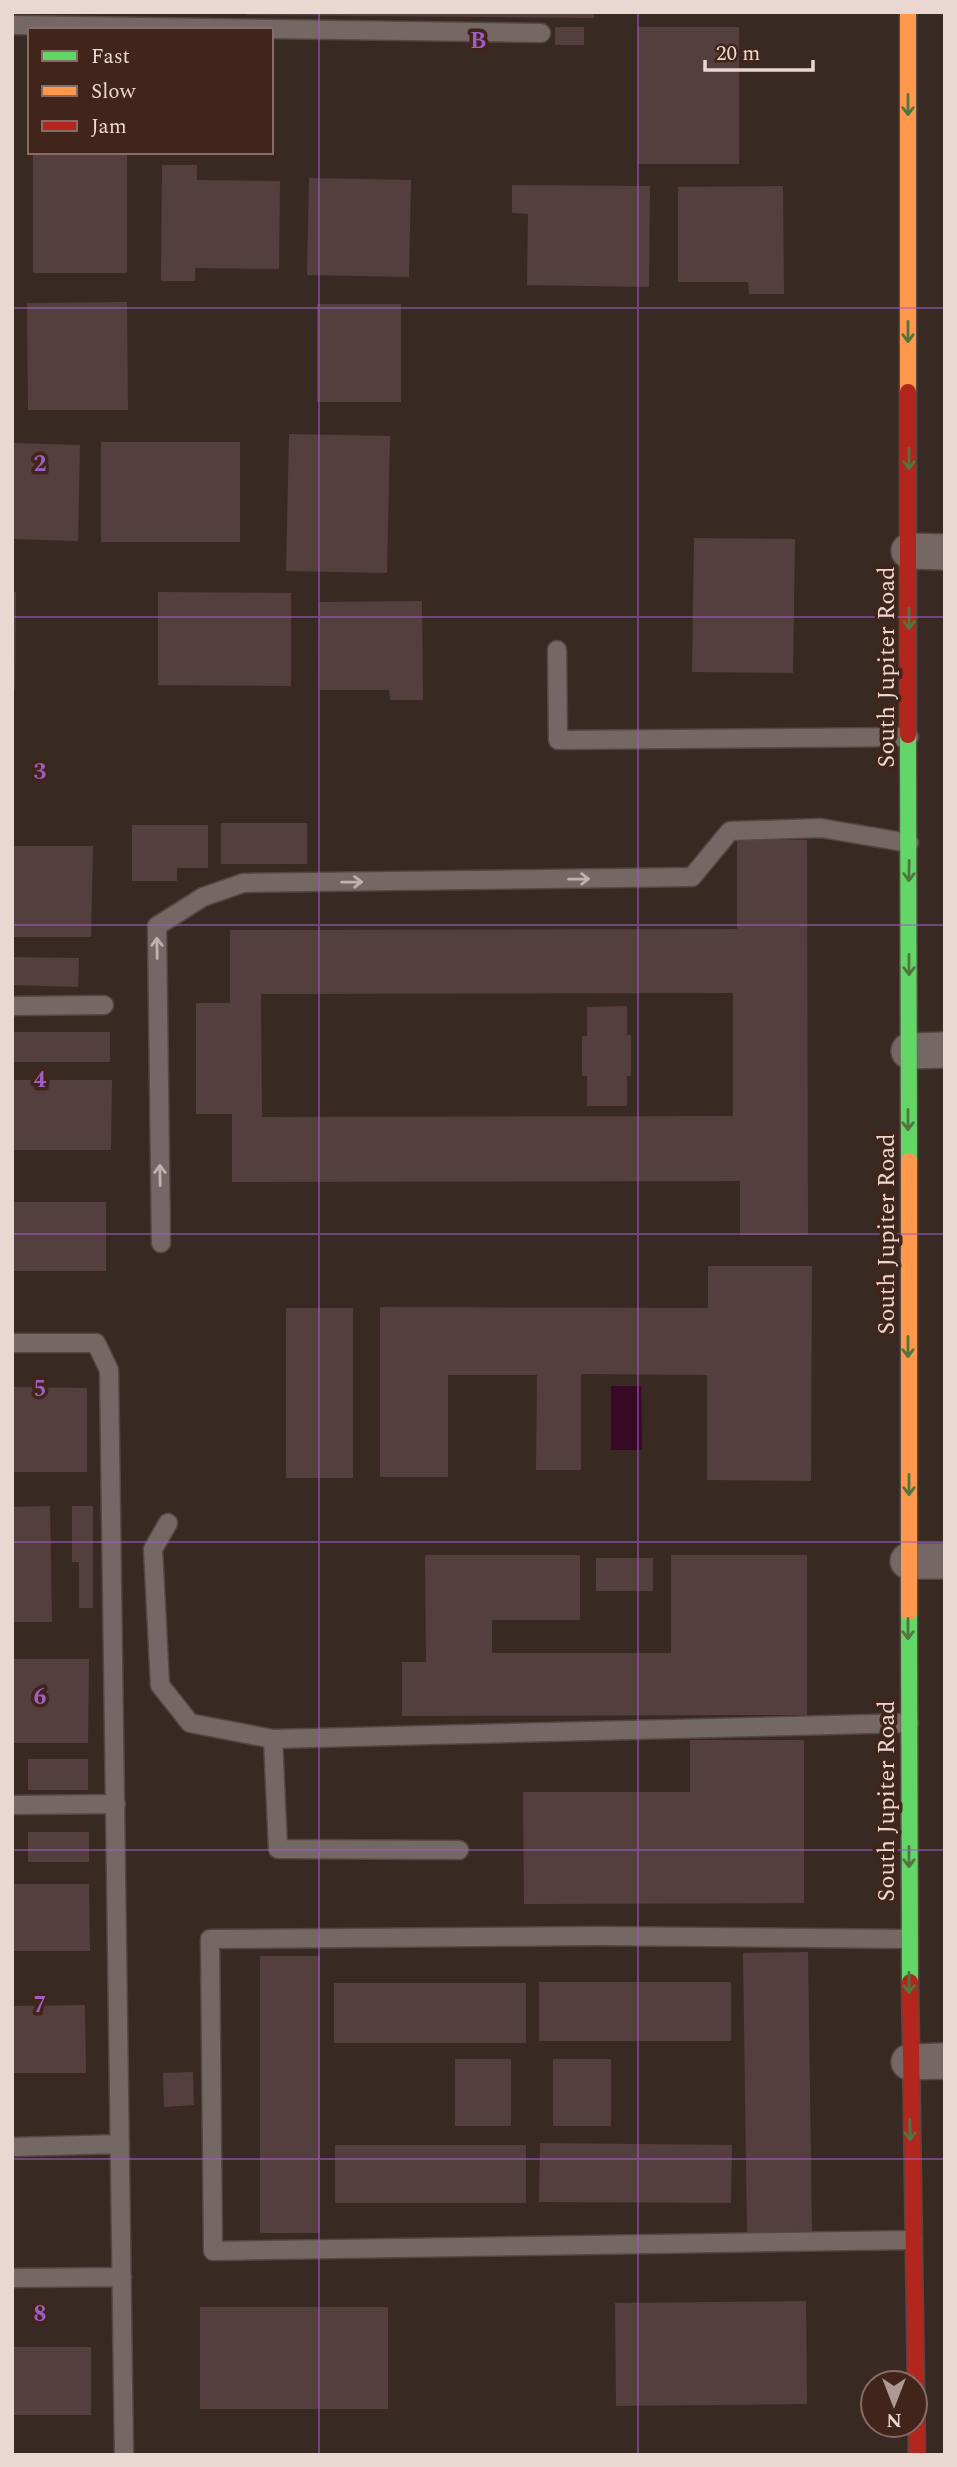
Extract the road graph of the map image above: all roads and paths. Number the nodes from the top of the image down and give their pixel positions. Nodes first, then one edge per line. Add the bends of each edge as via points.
1 (908, 12) edge
2 (12, 24) edge
3 (247, 28) edge
4 (273, 28) edge
5 (541, 33) dead end
6 (909, 551) junction
7 (945, 552) edge
8 (557, 650) dead end
9 (909, 737) junction
10 (909, 843) junction
11 (104, 1005) dead end
12 (12, 1006) edge
13 (909, 1051) junction
14 (945, 1051) edge
15 (161, 1243) dead end
16 (12, 1343) edge
17 (168, 1523) dead end
18 (908, 1561) junction
19 (945, 1561) edge
20 (909, 1723) junction
21 (272, 1739) junction
22 (116, 1804) junction
23 (12, 1805) edge
24 (459, 1850) dead end
25 (909, 1939) junction
26 (945, 2061) edge
27 (909, 2062) junction
28 (120, 2144) junction
29 (12, 2147) edge
30 (913, 2240) junction
31 (122, 2277) junction
32 (12, 2278) edge
33 (124, 2455) edge
34 (916, 2455) edge

1 -> 6 main road, South Jupiter Road
2 - 3 lane
4 - 5 lane
6 - 7 street
6 -> 9 main road, South Jupiter Road
8 - 9 lane via 558,740
9 - 10 main road, South Jupiter Road
10 -> 13 main road, South Jupiter Road
15 -> 10 lane via 156,926 203,897 243,883 692,877 730,831 821,828
11 - 12 lane
13 - 14 street
13 -> 18 main road, South Jupiter Road
16 - 22 lane via 96,1343 109,1370
17 - 21 lane via 153,1549 160,1685 190,1723
18 - 19 street
18 -> 20 main road, South Jupiter Road
20 - 21 lane
20 -> 25 main road, South Jupiter Road
21 - 24 lane via 278,1849
22 - 23 lane
22 - 28 lane
25 -> 27 main road, South Jupiter Road
25 - 30 lane via 211,1939 214,2251
26 - 27 street
27 -> 30 main road, South Jupiter Road
28 - 29 lane
28 - 31 lane
30 - 34 main road, South Jupiter Road
31 - 32 lane
31 - 33 lane

